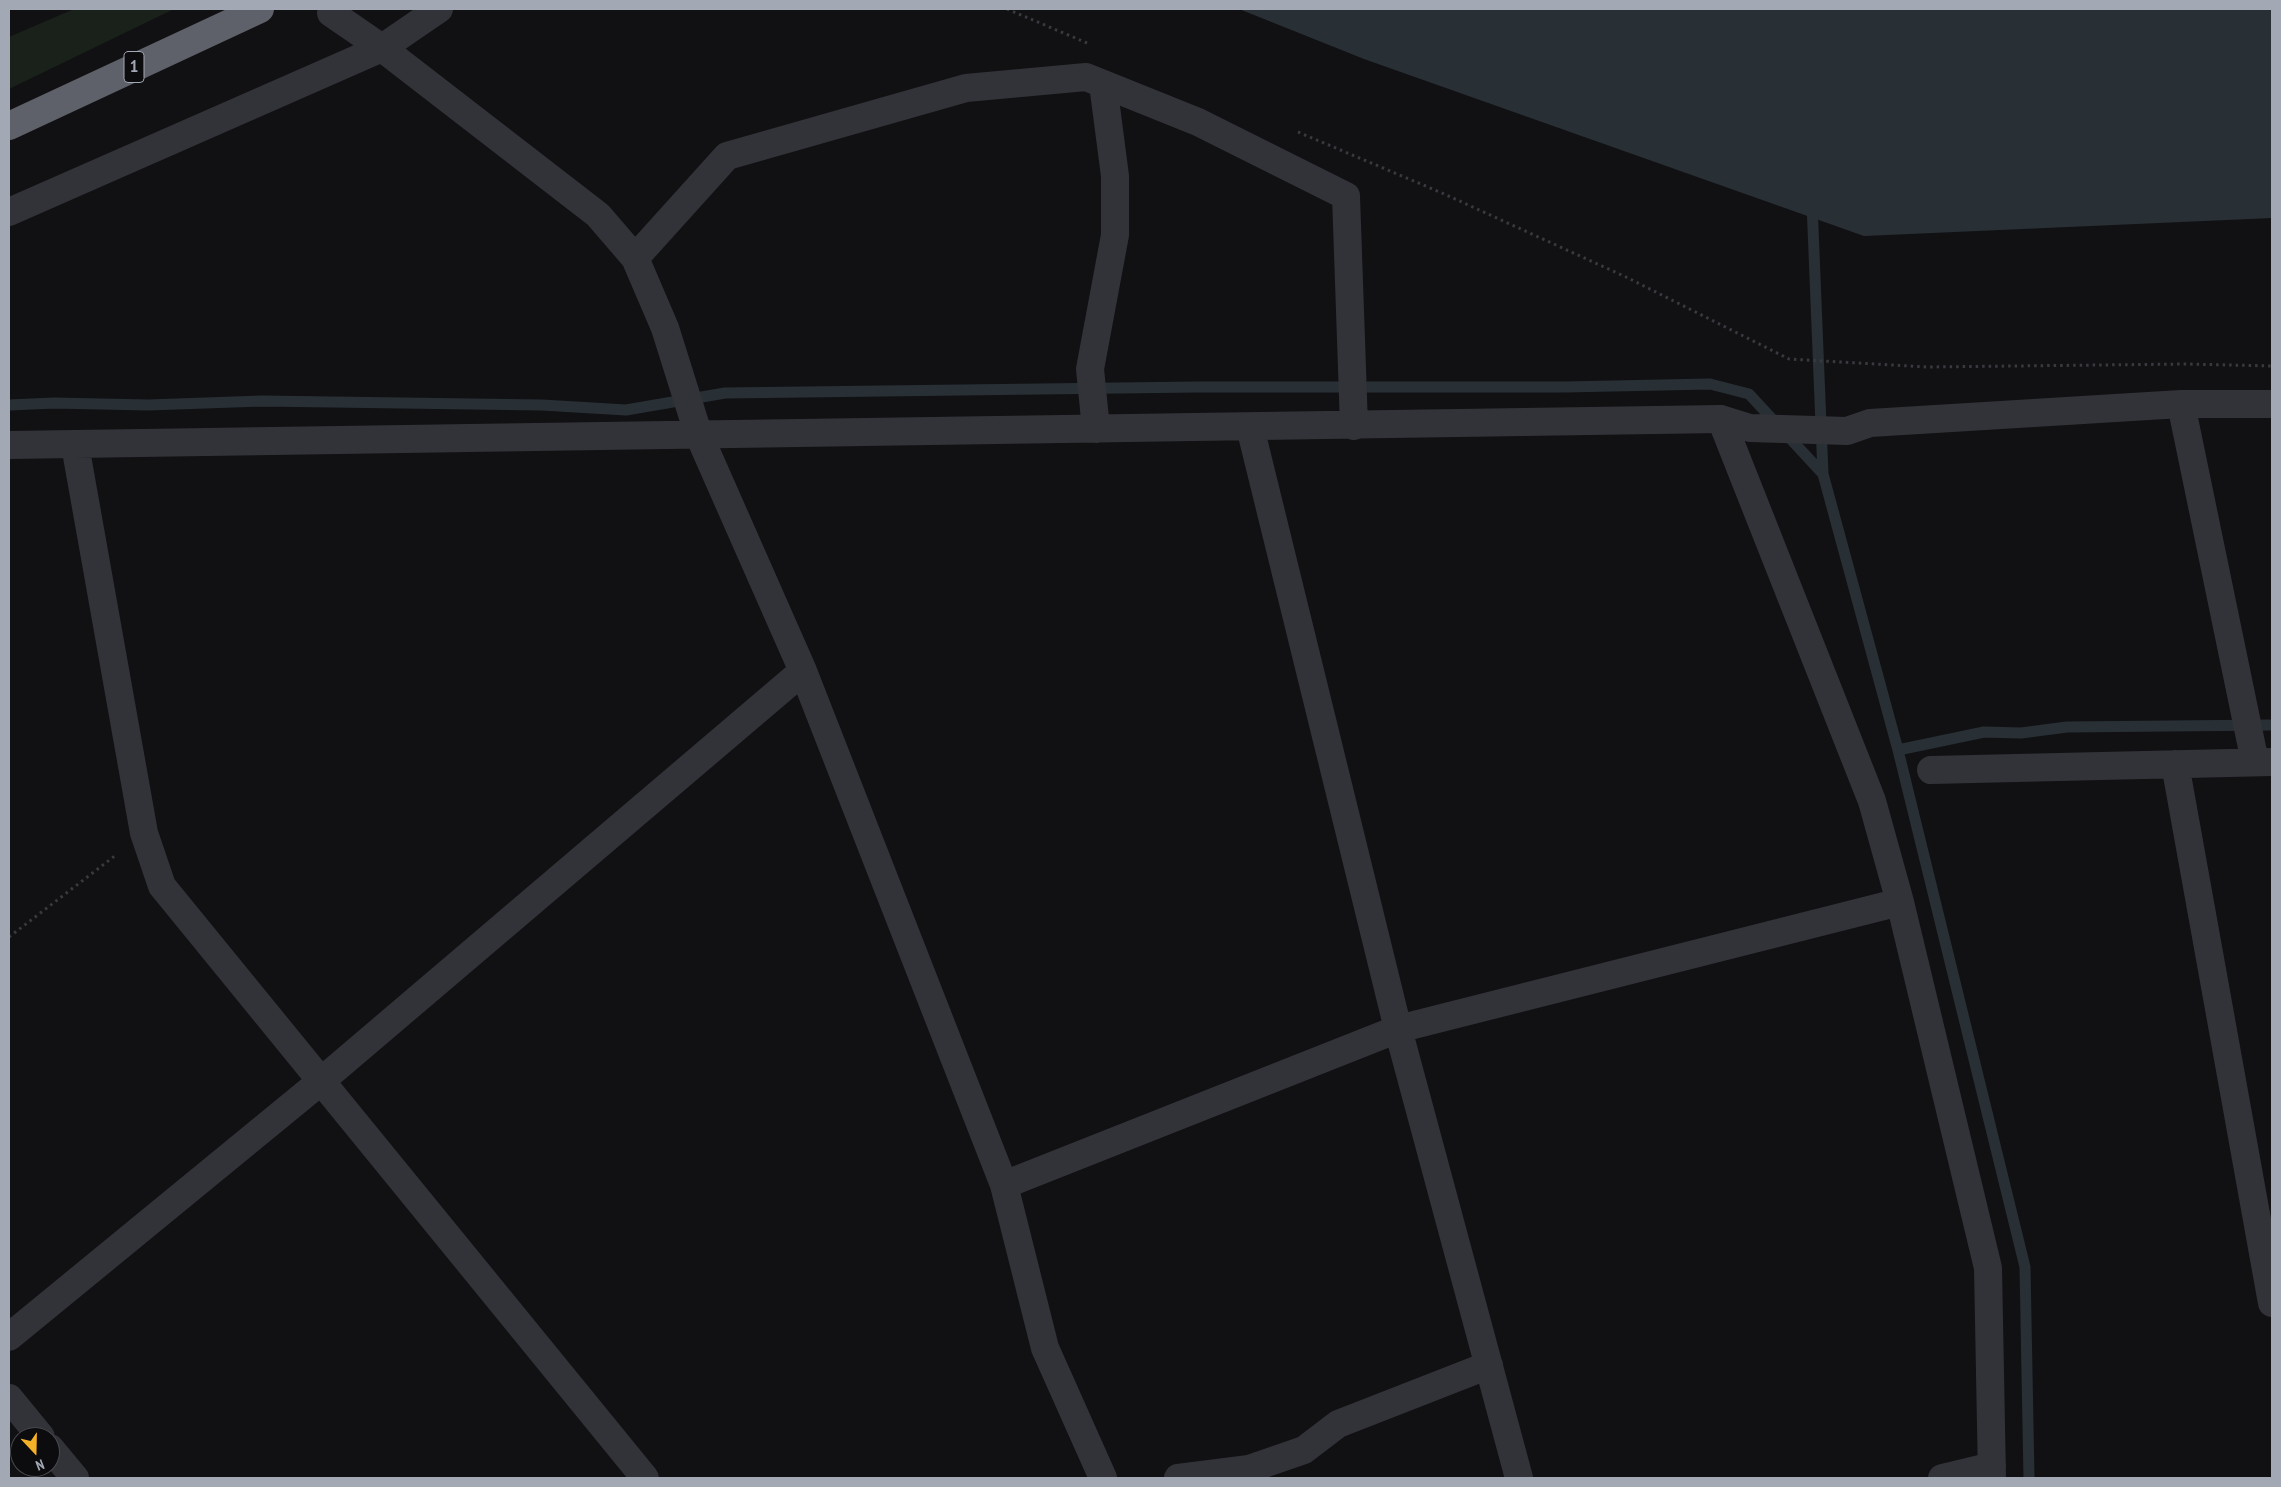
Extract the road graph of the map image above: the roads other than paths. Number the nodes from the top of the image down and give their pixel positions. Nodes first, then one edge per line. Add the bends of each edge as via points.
1 (260, 9) edge
2 (439, 9) edge
3 (331, 13) dead end
4 (382, 48) junction
5 (1103, 84) junction
6 (9, 126) edge
7 (9, 212) edge
8 (635, 258) junction
9 (2181, 404) junction
10 (2272, 404) edge
11 (1721, 419) junction
12 (1354, 426) junction
13 (1250, 427) junction
14 (1096, 428) junction
15 (698, 433) junction
16 (9, 445) edge
17 (75, 445) junction
18 (803, 671) junction
19 (2263, 762) edge
20 (2176, 764) junction
21 (1931, 770) dead end
22 (1900, 902) junction
23 (1398, 1029) junction
24 (320, 1082) junction
25 (1004, 1185) junction
26 (2272, 1303) edge
27 (9, 1337) edge
28 (1489, 1366) junction
29 (9, 1398) edge
30 (33, 1427) edge
31 (60, 1460) edge
32 (1992, 1472) edge
33 (75, 1478) edge
34 (645, 1478) edge
35 (1103, 1478) edge
36 (1178, 1478) edge
37 (1519, 1478) edge
38 (1942, 1478) edge

1 - 6 highway, 1
2 - 4 street
3 - 4 street
4 - 7 street
4 - 8 street via 598,215
5 - 8 street via 1086,77 966,88 727,156
5 - 12 street via 1198,122 1346,196
5 - 14 street via 1115,176 1115,235 1090,369
8 - 15 street via 665,328
9 - 10 street
9 - 11 street via 1870,423 1847,431 1750,428
9 - 19 street
11 - 12 street
11 - 22 street via 1872,801
12 - 13 street
13 - 14 street
13 - 23 street
14 - 15 street
15 - 17 street
15 - 18 street
16 - 17 street
17 - 24 street via 144,833 162,886
18 - 24 street
18 - 25 street
19 - 20 street
20 - 21 street
20 - 26 street
22 - 23 street
22 - 32 street via 1988,1268
23 - 25 street
23 - 28 street
24 - 27 street
24 - 34 street
25 - 35 street via 1045,1348
28 - 36 street via 1338,1424 1304,1450 1249,1469
28 - 37 street
29 - 30 street
31 - 33 street
32 - 38 street

